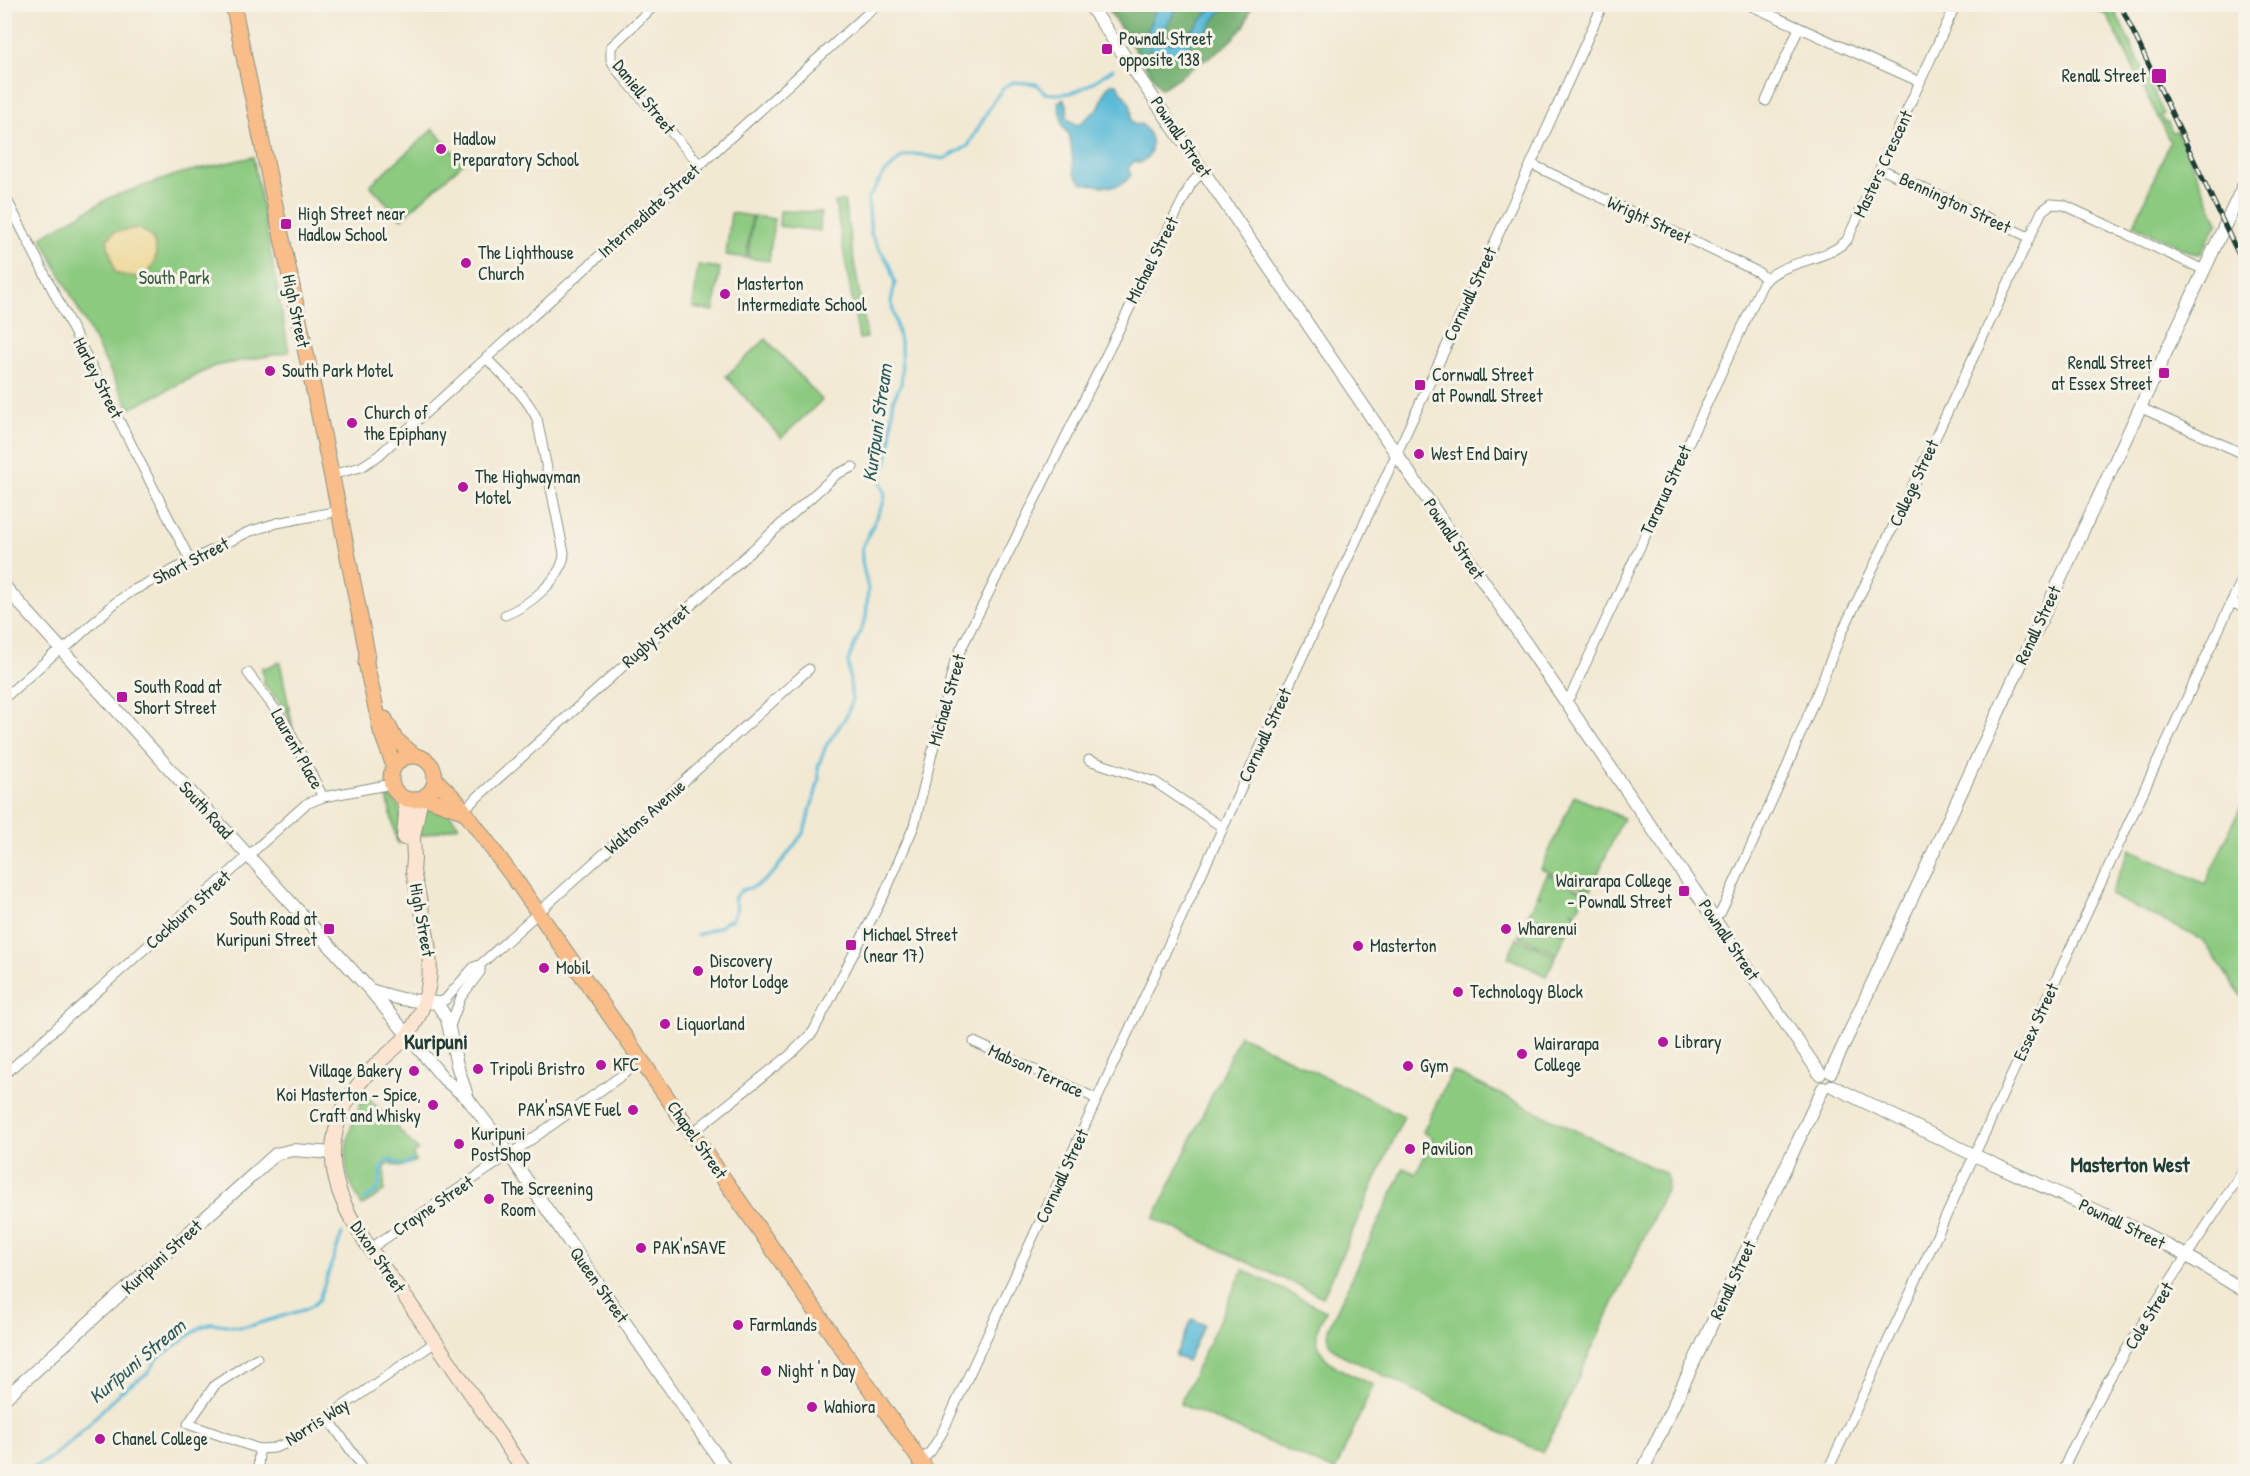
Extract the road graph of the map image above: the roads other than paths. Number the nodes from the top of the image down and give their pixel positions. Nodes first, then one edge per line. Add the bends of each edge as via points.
1 (233, 4) edge
2 (656, 4) edge
3 (878, 4) edge
4 (1089, 4) edge
5 (1747, 4) edge
6 (1956, 4) edge
7 (1599, 6) edge
8 (1799, 28) junction
9 (1920, 82) junction
10 (1766, 101) dead end
11 (1531, 164) junction
12 (700, 165) junction
13 (1881, 169) junction
14 (1204, 170) junction
15 (2246, 180) edge
16 (4, 194) edge
17 (2029, 237) junction
18 (2204, 270) junction
19 (1766, 279) junction
20 (486, 358) junction
21 (2139, 407) junction
22 (1395, 454) junction
23 (2246, 455) edge
24 (853, 467) dead end
25 (331, 475) junction
26 (339, 511) junction
27 (190, 562) junction
28 (2246, 571) edge
29 (4, 586) edge
30 (2231, 602) junction
31 (2246, 609) edge
32 (505, 615) dead end
33 (62, 649) junction
34 (367, 653) junction
35 (809, 669) dead end
36 (248, 673) dead end
37 (4, 698) edge
38 (1565, 700) junction
39 (414, 755) junction
40 (1089, 760) dead end
41 (394, 766) junction
42 (435, 779) junction
43 (392, 784) junction
44 (323, 797) junction
45 (424, 797) junction
46 (404, 798) junction
47 (462, 811) junction
48 (1222, 826) junction
49 (248, 856) junction
50 (413, 871) junction
51 (538, 913) junction
52 (1714, 918) junction
53 (480, 965) junction
54 (370, 990) junction
55 (431, 1002) junction
56 (449, 1030) junction
57 (406, 1036) junction
58 (974, 1042) dead end
59 (642, 1061) junction
60 (1825, 1073) junction
61 (4, 1075) edge
62 (1828, 1087) junction
63 (1097, 1099) junction
64 (468, 1100) junction
65 (692, 1133) junction
66 (333, 1152) junction
67 (509, 1155) junction
68 (1974, 1155) junction
69 (2246, 1166) edge
70 (371, 1248) junction
71 (2187, 1256) junction
72 (2246, 1292) edge
73 (434, 1342) junction
74 (257, 1358) dead end
75 (4, 1399) edge
76 (328, 1418) junction
77 (259, 1449) junction
78 (924, 1466) edge
79 (258, 1472) edge
80 (366, 1472) edge
81 (525, 1472) edge
82 (728, 1472) edge
83 (1642, 1472) edge
84 (1827, 1472) edge
85 (2062, 1472) edge

1 - 25 highway, High Street
2 - 12 street, Daniell Street via 612,47 611,60
3 - 12 street, Intermediate Street
4 - 14 street, Pownall Street
5 - 8 street
6 - 9 street, Masters Crescent
7 - 11 street, Cornwall Street
8 - 9 street
8 - 10 street
9 - 13 street, Masters Crescent
11 - 19 street, Wright Street
11 - 22 street, Cornwall Street
12 - 20 street, Intermediate Street
13 - 17 street, Bennington Street
13 - 19 street, Masters Crescent via 1840,248
14 - 22 street, Pownall Street
14 - 65 street, Michael Street via 1191,183 955,661 905,850 813,1032
15 - 18 street, Renall Street
16 - 27 street, Harley Street
17 - 18 street, College Street via 2046,206 2057,203
17 - 52 street, College Street via 1842,632 1785,772 1721,912
18 - 21 street, Renall Street
19 - 38 street, Tararua Street via 1571,695
20 - 25 street, Intermediate Street via 370,463
20 - 32 street via 524,398 537,419 564,553 557,575 523,606
21 - 23 street
21 - 60 street, Renall Street
22 - 38 street, Pownall Street
22 - 48 street, Cornwall Street
24 - 47 street, Rugby Street via 837,474
25 - 26 highway, High Street
26 - 27 street, Short Street via 248,532
26 - 34 highway, High Street
27 - 33 street, Short Street via 123,597
28 - 30 street, Essex Street
29 - 33 street, South Road
30 - 31 street
30 - 68 street, Essex Street
33 - 37 street, Short Street
33 - 49 street, South Road
34 - 39 highway, High Street via 389,730
34 - 41 highway, High Street via 381,731
35 - 51 street, Waltons Avenue
36 - 44 street, Laurent Place via 284,721
38 - 52 street, Pownall Street
39 - 41 highway
39 - 42 highway via 428,762
40 - 48 street via 1155,782
41 - 43 highway
42 - 45 highway
42 - 47 highway, Chapel Street
43 - 44 street, Cockburn Street
43 - 46 highway
44 - 49 street, Cockburn Street via 306,804
45 - 46 highway
45 - 47 highway
45 - 50 main road, High Street via 413,836
46 - 50 main road, High Street via 405,861
47 - 51 highway, Chapel Street
48 - 63 street, Cornwall Street
49 - 54 street, South Road
49 - 61 street, Cockburn Street
50 - 55 main road, High Street via 429,958
51 - 53 street, Waltons Avenue
51 - 59 highway, Chapel Street
52 - 60 street, Pownall Street
53 - 55 street, Waltons Avenue via 474,966 445,1000
53 - 56 street, Waltons Avenue via 480,972 457,1005
54 - 55 street
54 - 57 street, South Road
55 - 56 street, Queen Street via 447,1019
55 - 57 main road, High Street
56 - 64 street, Queen Street
57 - 64 street, Queen Street
57 - 66 main road, Dixon Street via 351,1093 337,1125
58 - 63 street, Mabson Terrace
59 - 65 highway, Chapel Street
59 - 67 street, Crayne Street
60 - 62 street via 1836,1079
62 - 68 street, Pownall Street
62 - 83 street, Renall Street
63 - 78 street, Cornwall Street
64 - 67 street, Queen Street
65 - 78 highway, Chapel Street
66 - 70 main road, Dixon Street via 340,1197
66 - 75 street, Kuripuni Street via 293,1150 276,1154
67 - 70 street, Crayne Street
67 - 82 street, Queen Street
68 - 71 street, Pownall Street
68 - 84 street, Essex Street
69 - 71 street, Cole Street
70 - 73 main road, Dixon Street
71 - 72 street, Pownall Street
71 - 85 street, Cole Street via 2094,1406
73 - 76 street, Norris Way
73 - 81 main road, Dixon Street
74 - 77 street via 215,1385 188,1424
76 - 77 street, Norris Way via 293,1441
76 - 80 street
77 - 79 street

